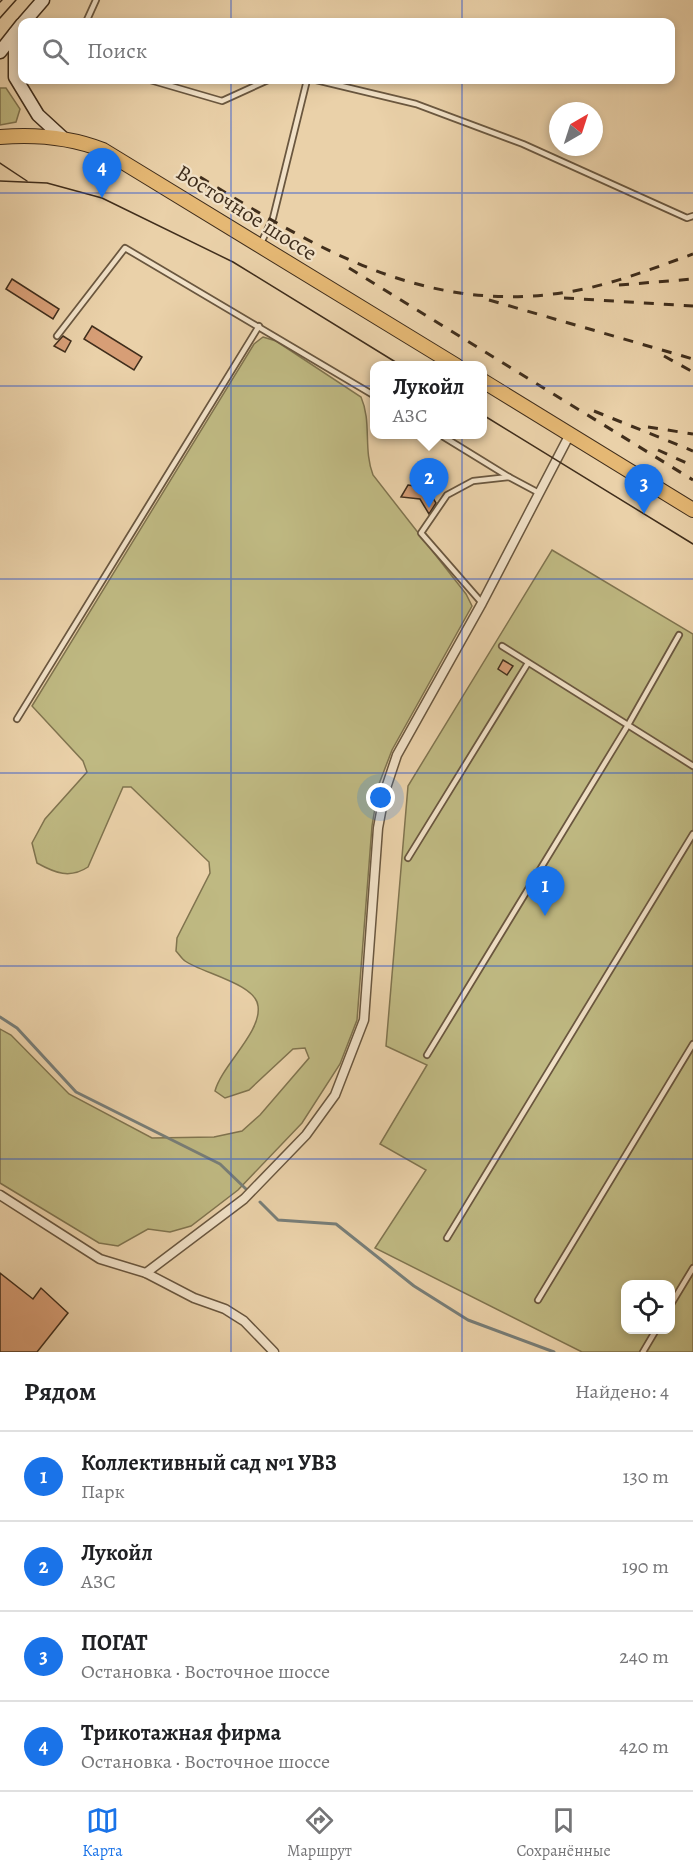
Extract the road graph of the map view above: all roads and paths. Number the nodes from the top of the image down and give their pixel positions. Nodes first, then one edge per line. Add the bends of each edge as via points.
1 (43, 0) edge
2 (96, 0) edge
3 (28, 18) edge
4 (88, 18) edge
5 (18, 30) edge
6 (18, 47) edge
7 (0, 52) edge
8 (18, 82) edge
9 (19, 84) edge
10 (164, 84) edge
11 (259, 84) edge
12 (306, 84) edge
13 (333, 84) edge
14 (0, 136) edge
15 (63, 138) junction
16 (693, 216) edge
17 (260, 245) junction
18 (259, 326) junction
19 (57, 336) dead end
20 (450, 361) edge
21 (487, 383) edge
22 (370, 393) edge
23 (570, 434) junction
24 (446, 439) edge
25 (508, 477) junction
26 (540, 494) junction
27 (693, 510) edge
28 (482, 603) junction
29 (679, 635) dead end
30 (502, 646) dead end
31 (528, 663) junction
32 (17, 719) dead end
33 (628, 725) junction
34 (693, 766) edge
35 (693, 834) edge
36 (408, 858) dead end
37 (693, 1044) edge
38 (426, 1055) dead end
39 (0, 1195) edge
40 (447, 1239) dead end
41 (693, 1268) edge
42 (146, 1273) junction
43 (675, 1298) edge
44 (538, 1300) dead end
45 (653, 1334) edge
46 (274, 1352) edge
47 (643, 1352) edge

1 - 3 main road
2 - 4 lane
5 - 7 main road
6 - 8 main road via 15,77
9 - 15 main road via 38,116
10 - 11 lane via 222,101
12 - 17 lane via 273,218
13 - 16 lane via 416,104 523,144 687,218
14 - 15 main road, Восточное шоссе
15 - 17 main road, Восточное шоссе via 78,140 129,163
17 - 20 main road, Восточное шоссе
18 - 19 lane via 125,248
18 - 22 lane
18 - 32 lane
21 - 23 main road
23 - 26 street
23 - 27 main road
24 - 25 lane
25 - 26 lane
25 - 28 lane via 473,481 447,495 421,532
26 - 28 street
28 - 42 street via 398,755 385,791 378,828 364,1020 335,1095 306,1135 244,1199
29 - 33 lane
30 - 31 lane
31 - 33 lane
31 - 36 lane
33 - 34 lane
33 - 38 lane
35 - 40 lane
37 - 44 lane
39 - 42 street via 100,1259
41 - 43 lane
42 - 46 street via 225,1309 244,1321
45 - 47 lane

